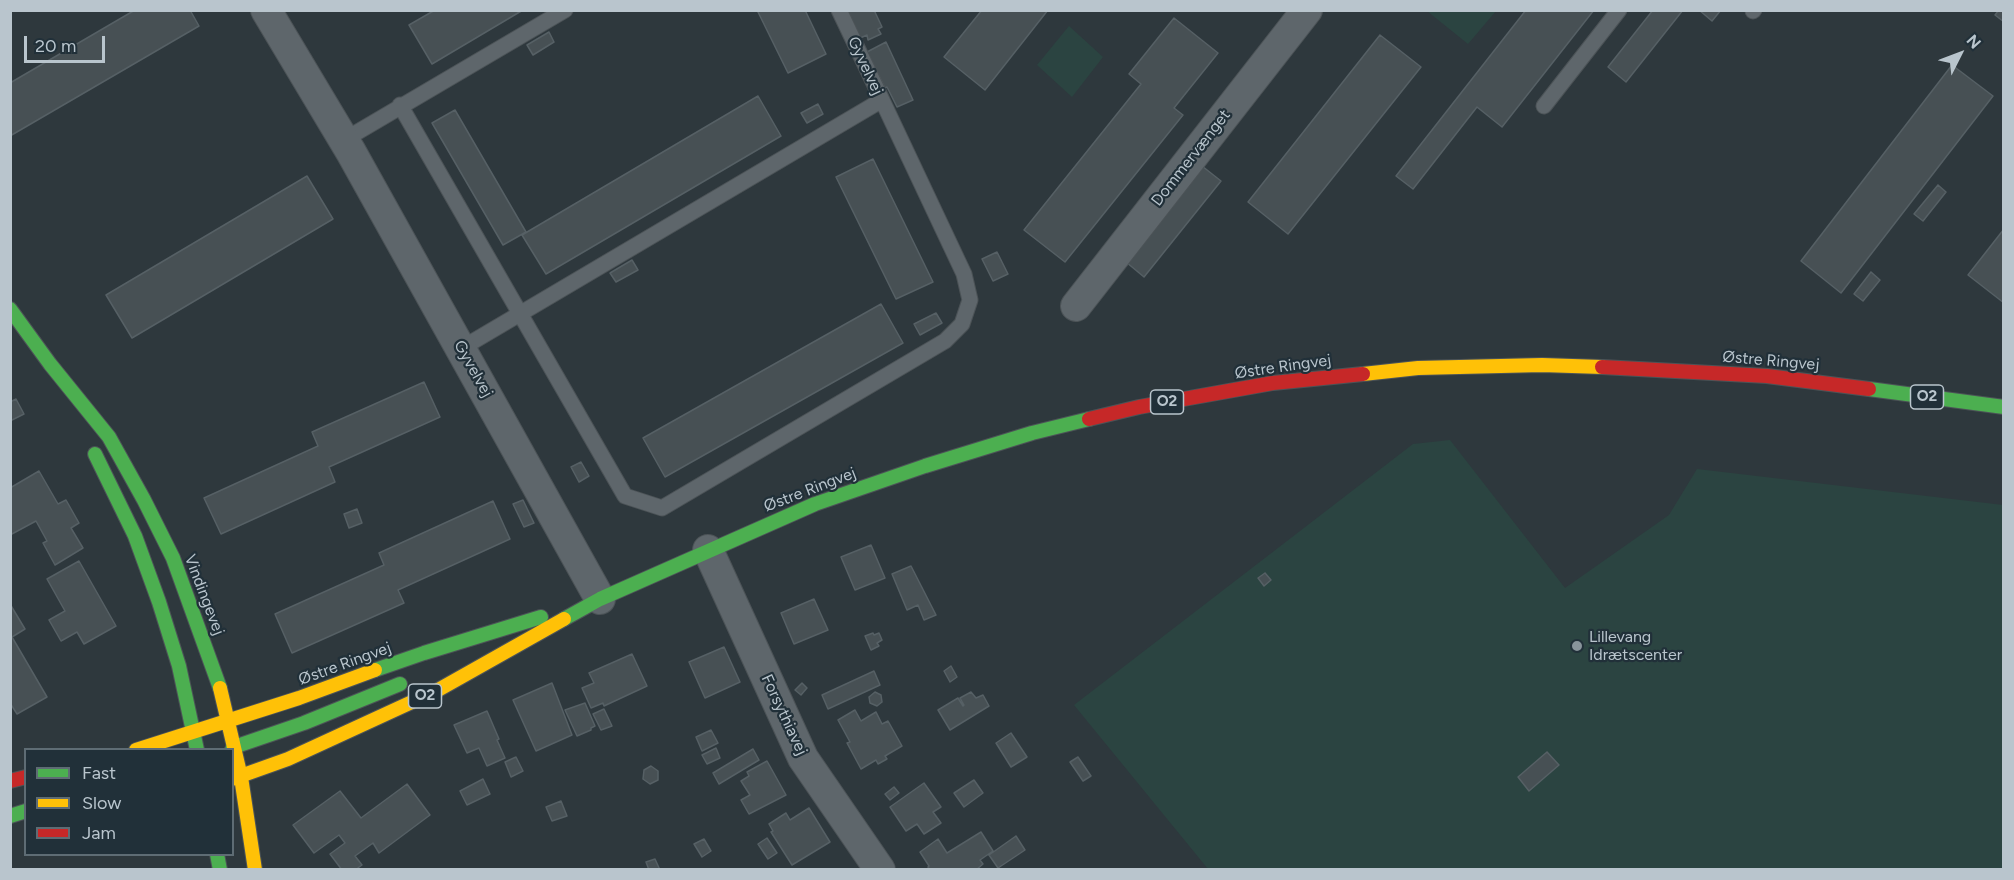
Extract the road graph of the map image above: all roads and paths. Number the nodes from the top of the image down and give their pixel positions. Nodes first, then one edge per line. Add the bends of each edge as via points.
1 (266, 10) edge
2 (565, 10) edge
3 (838, 10) edge
4 (1307, 10) edge
5 (1619, 10) edge
6 (882, 100) junction
7 (400, 105) junction
8 (1544, 106) dead end
9 (344, 140) junction
10 (1076, 306) dead end
11 (10, 309) edge
12 (520, 314) junction
13 (462, 348) junction
14 (50, 363) junction
15 (2004, 407) edge
16 (81, 426) dead end
17 (92, 446) dead end
18 (708, 550) junction
19 (600, 599) junction
20 (505, 628) junction
21 (447, 659) dead end
22 (409, 680) dead end
23 (228, 720) junction
24 (194, 732) junction
25 (142, 748) edge
26 (197, 748) edge
27 (208, 748) edge
28 (233, 748) edge
29 (234, 756) edge
30 (237, 778) edge
31 (255, 870) edge
32 (880, 870) edge

1 - 9 street, Gyvelvej
2 - 7 lane
3 - 6 lane, Gyvelvej
4 - 10 street, Dommervænget
5 - 8 lane
6 - 12 lane, Gyvelvej
6 - 12 lane via 964,274 970,300 962,324 945,341 662,508 625,496
7 - 9 lane
7 - 12 lane
9 - 13 street, Gyvelvej
11 - 14 main road, Vindingevej
12 - 13 lane, Gyvelvej
13 - 19 street, Gyvelvej
14 - 16 main road, Vindingevej
14 - 23 main road, Vindingevej via 109,437 173,558 219,682
15 - 18 main road, Østre Ringvej / O2 via 1767,376 1575,366 1419,368 1273,383 1139,407 1032,433 815,504
17 - 24 main road via 135,536 159,602
18 - 19 main road, Østre Ringvej / O2
18 - 32 street, Forsythiavej via 803,758
19 - 20 main road, Østre Ringvej / O2
19 - 30 main road, Østre Ringvej / O2 via 438,690 288,759
20 - 21 main road
20 - 23 main road, Østre Ringvej / O2
22 - 28 main road
23 - 24 main road, Østre Ringvej / O2
23 - 27 main road
23 - 28 main road, Vindingevej
24 - 25 main road, Østre Ringvej / O2
24 - 26 main road
29 - 30 main road, Vindingevej
30 - 31 main road, Vindingevej

